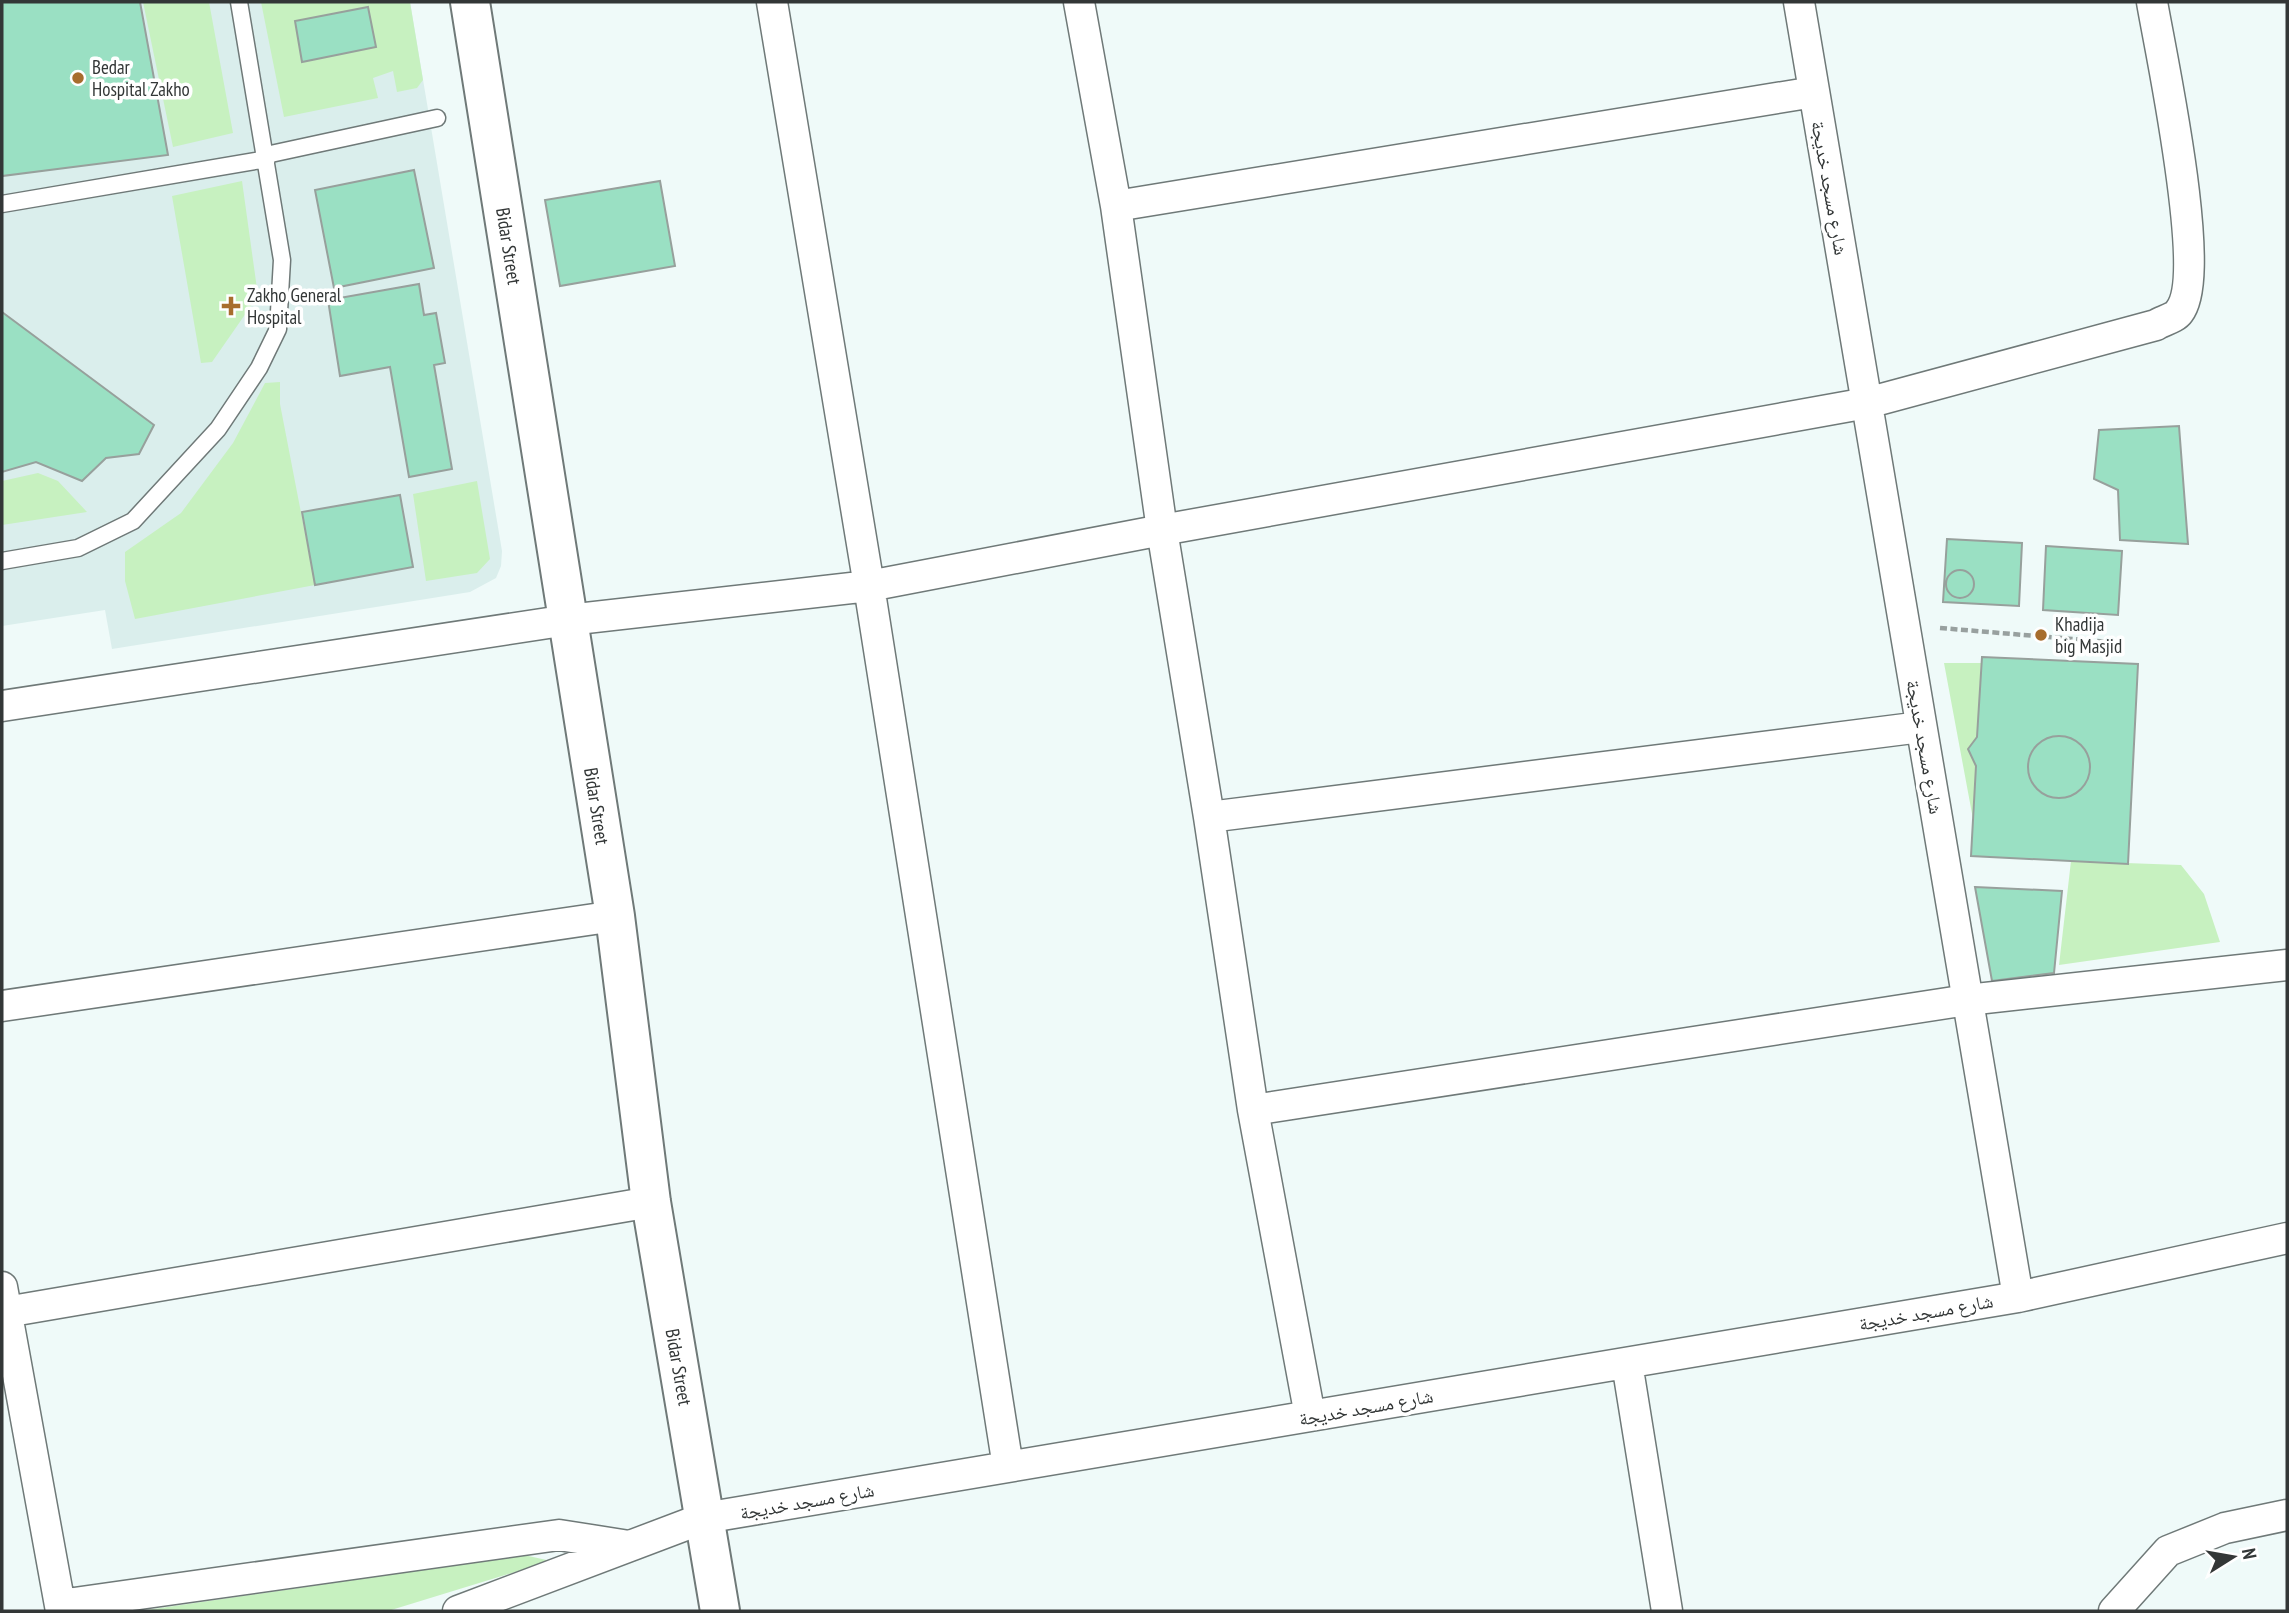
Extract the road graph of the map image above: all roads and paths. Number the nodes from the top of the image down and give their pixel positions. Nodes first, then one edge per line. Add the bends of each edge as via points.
1 (239, 2) edge
2 (470, 2) edge
3 (772, 2) edge
4 (1079, 2) edge
5 (1799, 2) edge
6 (2152, 2) edge
7 (1814, 92) junction
8 (437, 118) dead end
9 (266, 157) junction
10 (2, 204) edge
11 (1116, 206) junction
12 (1867, 403) junction
13 (1162, 530) junction
14 (2, 561) edge
15 (869, 586) junction
16 (568, 620) junction
17 (1904, 625) junction
18 (2121, 643) dead end
19 (2, 706) edge
20 (1921, 727) junction
21 (1209, 817) junction
22 (615, 916) junction
23 (2287, 965) edge
24 (1967, 1000) junction
25 (2, 1006) edge
26 (1253, 1110) junction
27 (651, 1202) junction
28 (2287, 1238) edge
29 (2018, 1297) junction
30 (4, 1299) edge
31 (1628, 1363) junction
32 (1310, 1416) junction
33 (1008, 1467) junction
34 (2287, 1515) edge
35 (704, 1518) junction
36 (633, 1546) junction
37 (60, 1608) edge
38 (458, 1611) edge
39 (720, 1611) edge
40 (1667, 1611) edge
41 (2114, 1611) edge

1 - 9 lane
2 - 16 main road, Bidar Street
3 - 15 street
4 - 11 street
5 - 7 street, شارع مسجد خديجة
6 - 12 street via 2180,155 2189,248 2189,290 2179,313 2156,325
7 - 11 street
7 - 12 street, شارع مسجد خديجة
8 - 9 lane
9 - 10 lane
9 - 14 lane via 282,260 278,329 259,368 218,429 133,522 78,548
11 - 13 street
12 - 13 street
12 - 17 street, شارع مسجد خديجة
13 - 15 street
13 - 21 street
15 - 16 street
15 - 33 street
16 - 19 street
16 - 22 main road, Bidar Street
17 - 18 path
17 - 20 street, شارع مسجد خديجة
20 - 21 street
20 - 24 street, شارع مسجد خديجة
21 - 26 street
22 - 25 street
22 - 27 main road, Bidar Street
23 - 24 street
24 - 26 street
24 - 29 street, شارع مسجد خديجة
26 - 32 street
27 - 30 street
27 - 35 main road, Bidar Street
28 - 29 street
29 - 31 street, شارع مسجد خديجة
30 - 37 street
31 - 32 street, شارع مسجد خديجة
31 - 40 street
32 - 33 street, شارع مسجد خديجة
33 - 35 street, شارع مسجد خديجة
34 - 41 street via 2225,1528 2168,1551
35 - 36 street, شارع مسجد خديجة
35 - 39 main road, Bidar Street
36 - 37 street via 559,1535
36 - 38 street, شارع مسجد خديجة

